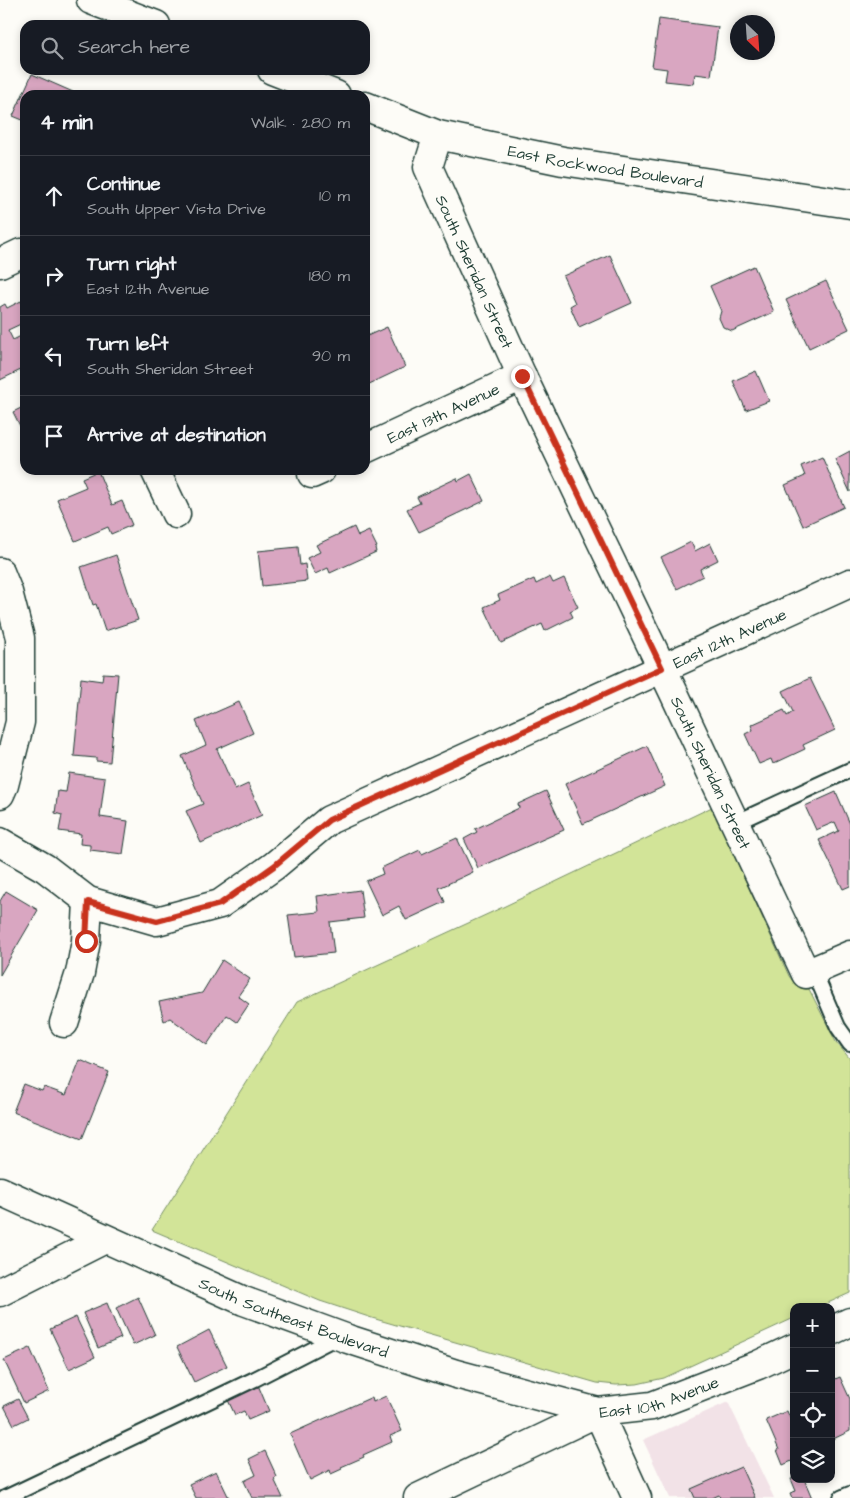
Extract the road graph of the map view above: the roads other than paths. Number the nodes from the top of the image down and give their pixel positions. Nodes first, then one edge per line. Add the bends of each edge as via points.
1 (91, 0) edge
2 (143, 20) edge
3 (285, 75) edge
4 (323, 90) edge
5 (370, 108) edge
6 (438, 134) junction
7 (850, 204) edge
8 (20, 253) edge
9 (0, 263) edge
10 (522, 376) junction
11 (370, 447) edge
12 (157, 475) edge
13 (176, 514) dead end
14 (0, 572) edge
15 (850, 583) edge
16 (662, 668) junction
17 (850, 770) edge
18 (0, 794) edge
19 (735, 823) junction
20 (0, 842) edge
21 (88, 902) junction
22 (850, 954) edge
23 (810, 973) junction
24 (64, 1023) dead end
25 (850, 1044) edge
26 (0, 1191) edge
27 (105, 1239) junction
28 (0, 1292) edge
29 (850, 1322) edge
30 (835, 1328) edge
31 (340, 1336) junction
32 (790, 1350) edge
33 (598, 1412) junction
34 (850, 1494) edge
35 (5, 1498) edge
36 (418, 1498) edge
37 (637, 1498) edge
38 (841, 1498) edge

1 - 2 street
3 - 4 street
5 - 6 street, East Rockwood Boulevard
6 - 7 street, East Rockwood Boulevard via 563,161
6 - 10 street, South Sheridan Street via 428,167
8 - 9 street
10 - 11 street, East 13th Avenue
10 - 16 street, South Sheridan Street
12 - 13 street
14 - 18 street via 20,638 20,722
15 - 16 street, East 12th Avenue
16 - 19 street, South Sheridan Street
16 - 21 street, East 12th Avenue via 329,820 274,866 220,904 157,921
17 - 19 lane
19 - 23 street, South Sheridan Street
20 - 21 street, East 12th Avenue via 45,868
21 - 24 street via 86,941
22 - 23 street
23 - 25 lane via 838,1028
26 - 27 street, South Southeast Boulevard
27 - 28 street
27 - 31 street, South Southeast Boulevard via 244,1301
29 - 30 street
31 - 33 street, South Southeast Boulevard via 456,1374
31 - 35 lane
32 - 33 street, East 10th Avenue via 652,1406
33 - 36 street, East 10th Avenue
33 - 37 street
34 - 38 lane

